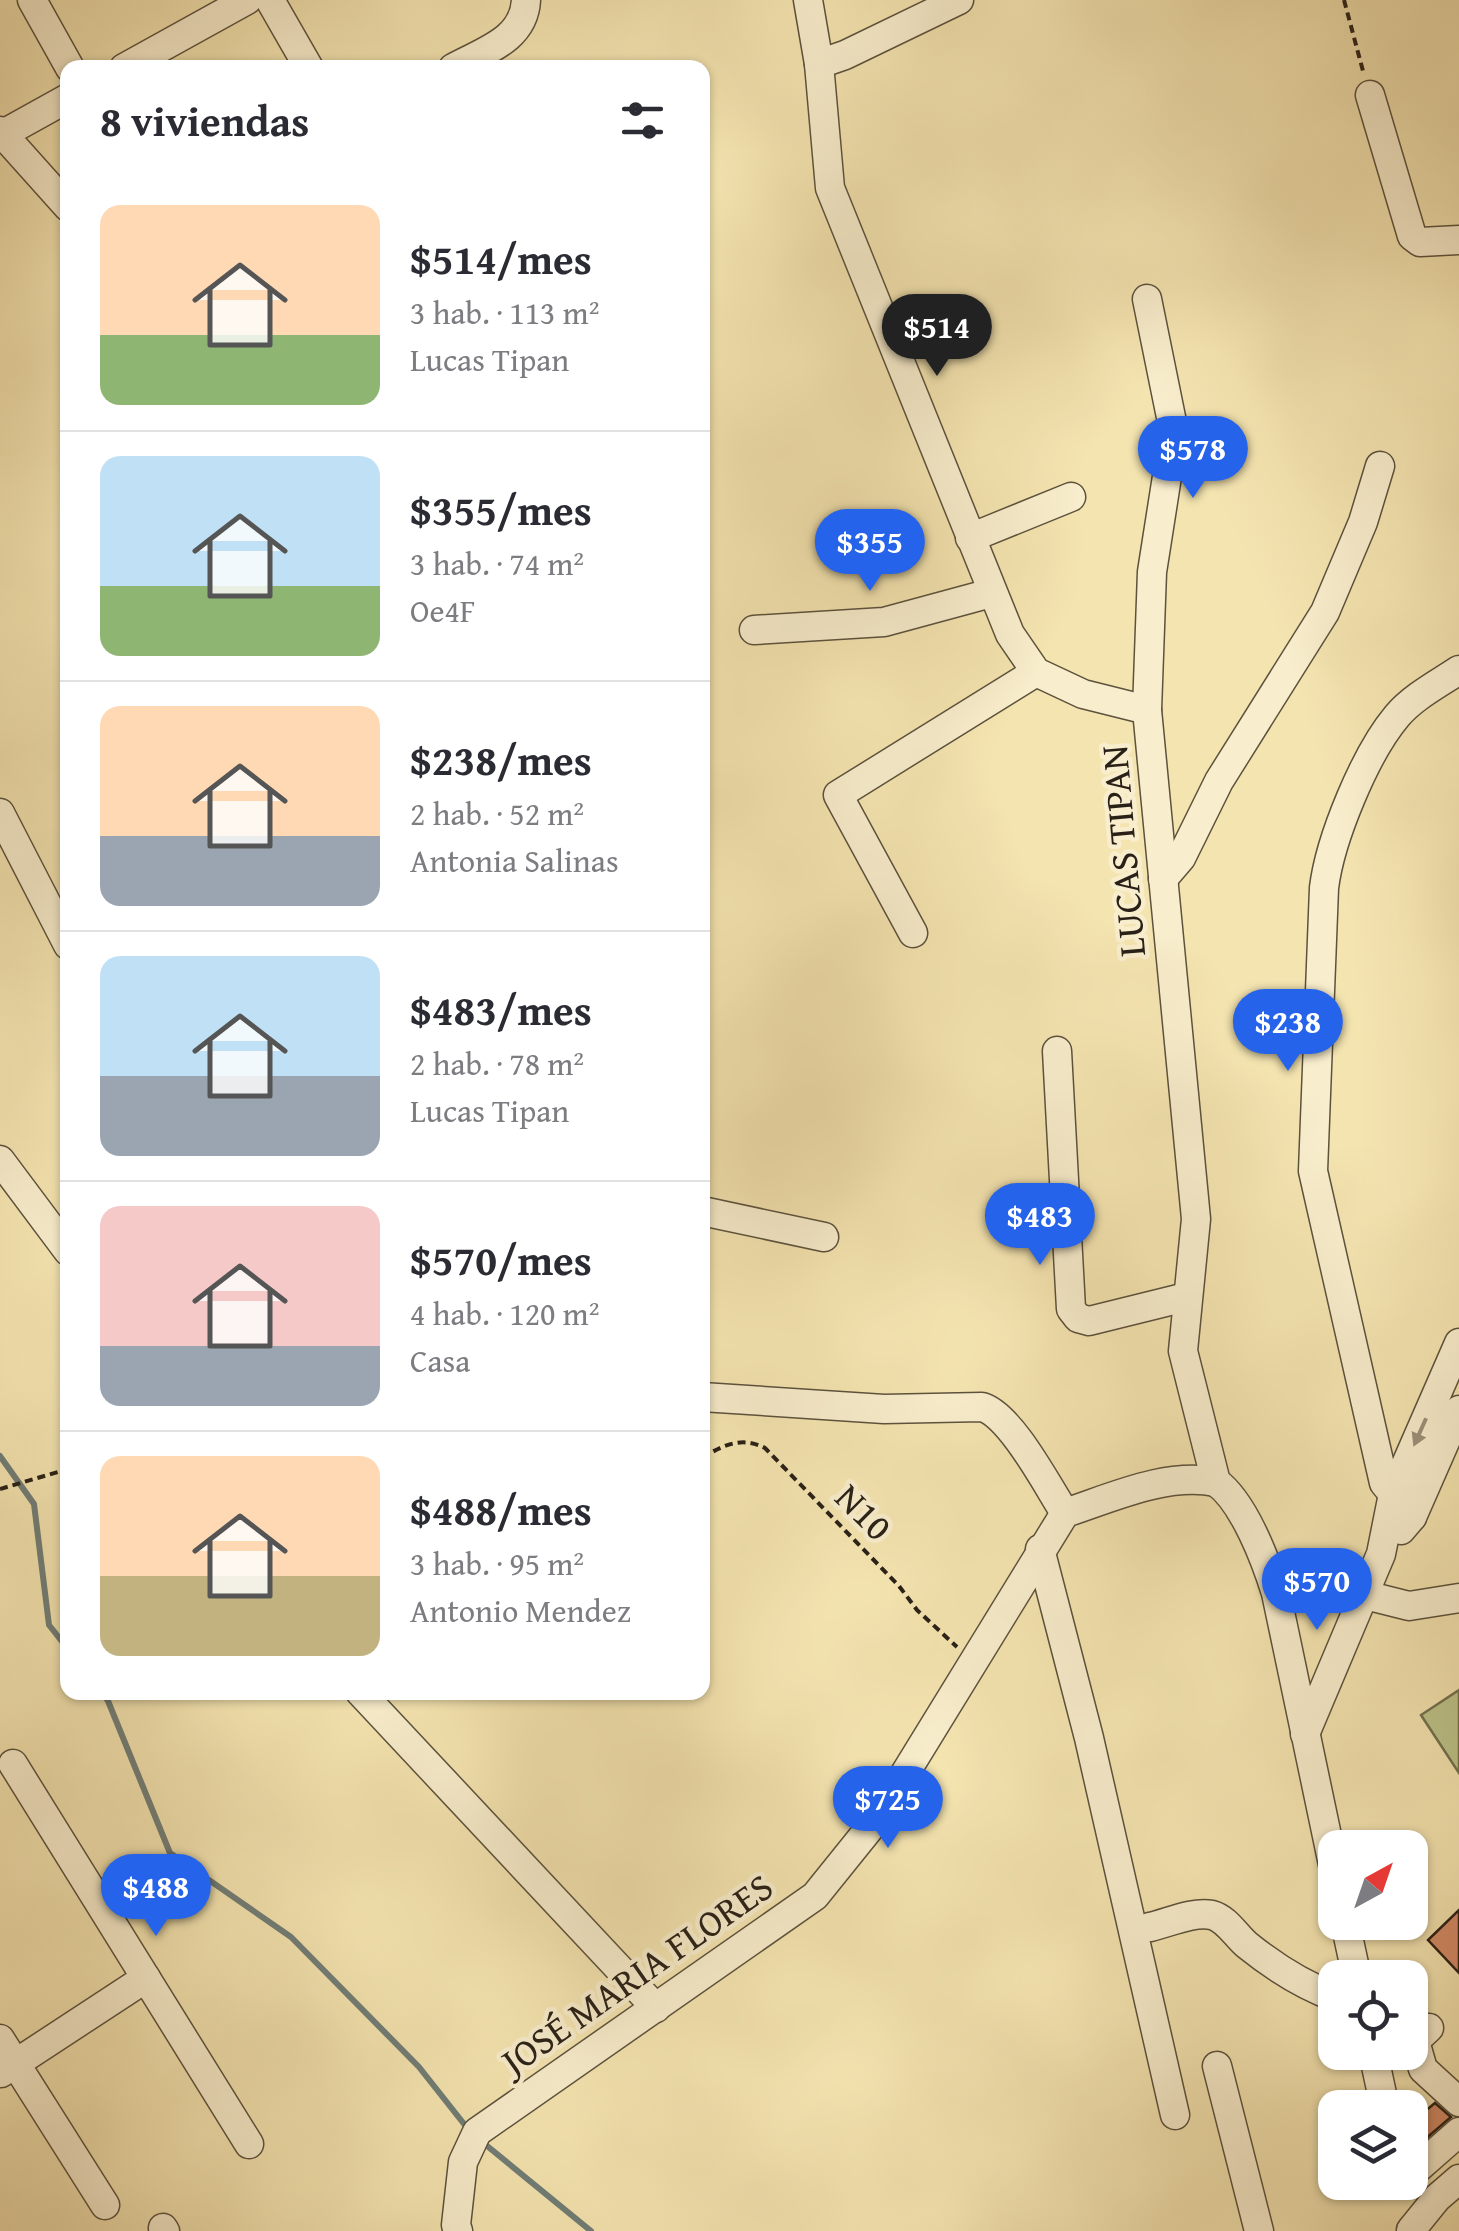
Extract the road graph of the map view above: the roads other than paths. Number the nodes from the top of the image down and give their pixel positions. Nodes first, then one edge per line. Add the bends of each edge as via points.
1 (32, 0) edge
2 (247, 0) edge
3 (270, 0) edge
4 (526, 0) edge
5 (808, 0) edge
6 (959, 0) edge
7 (66, 60) edge
8 (138, 60) edge
9 (304, 60) edge
10 (468, 60) edge
11 (819, 64) junction
12 (1370, 95) road end
13 (60, 102) edge
14 (1, 132) edge
15 (60, 199) edge
16 (1459, 240) edge
17 (1147, 299) dead end
18 (1380, 466) dead end
19 (1071, 497) dead end
20 (970, 538) junction
21 (992, 593) junction
22 (754, 630) dead end
23 (1459, 670) edge
24 (1036, 672) junction
25 (1147, 710) junction
26 (0, 814) edge
27 (1163, 880) junction
28 (60, 930) edge
29 (914, 933) dead end
30 (1057, 1051) dead end
31 (0, 1160) edge
32 (710, 1213) edge
33 (824, 1237) dead end
34 (60, 1240) edge
35 (1186, 1297) junction
36 (1459, 1343) edge
37 (710, 1397) edge
38 (1459, 1410) edge
39 (1216, 1482) junction
40 (1393, 1494) junction
41 (1065, 1513) junction
42 (1412, 1517) junction
43 (1040, 1548) junction
44 (1381, 1554) junction
45 (1365, 1595) junction
46 (1459, 1598) edge
47 (366, 1700) edge
48 (1305, 1734) junction
49 (13, 1764) dead end
50 (1326, 1830) edge
51 (1150, 1927) dead end
52 (146, 1978) junction
53 (1318, 1991) edge
54 (656, 2008) junction
55 (1429, 2028) dead end
56 (0, 2039) edge
57 (1216, 2066) dead end
58 (8, 2068) edge
59 (1459, 2102) edge
60 (1175, 2116) dead end
61 (1459, 2132) edge
62 (250, 2144) dead end
63 (1428, 2159) edge
64 (1459, 2178) edge
65 (1405, 2200) edge
66 (106, 2205) dead end
67 (1411, 2230) edge
68 (458, 2231) edge
69 (1258, 2231) edge

1 - 7 street
2 - 8 street
3 - 9 street
4 - 10 street via 510,38
5 - 11 street
6 - 11 street
11 - 20 street via 830,188
12 - 16 street via 1412,236 1420,242
13 - 14 street
14 - 15 street
17 - 25 street via 1174,432 1152,572
18 - 27 street via 1325,612
19 - 20 street
20 - 21 street
21 - 22 street via 884,622
21 - 24 street
23 - 40 street via 1413,700 1388,728 1333,844 1324,888 1313,1171 1384,1483
24 - 25 street, LUCAS TIPAN via 1083,694
24 - 29 street via 838,795
25 - 27 street, LUCAS TIPAN
26 - 28 street
27 - 35 street, LUCAS TIPAN via 1196,1219
30 - 35 street via 1071,1309 1090,1320
31 - 34 street
32 - 33 street
35 - 39 street, LUCAS TIPAN via 1183,1351
36 -> 40 street
37 - 41 street via 993,1410
38 - 42 street
39 - 41 street via 1200,1478 1143,1488
39 - 48 street, LUCAS TIPAN via 1228,1492 1266,1564
40 - 42 street
40 - 44 street
41 - 43 street, JOSÉ MARIA FLORES
42 - 44 street
43 - 54 street, JOSÉ MARIA FLORES via 877,1819 816,1896
43 - 60 street
44 - 45 street
45 - 46 street via 1410,1606
45 - 48 street
47 - 54 street
48 - 50 street, LUCAS TIPAN
49 - 52 street
51 - 53 street via 1212,1915
52 - 58 street
52 - 62 street
54 - 68 street, JOSÉ MARIA FLORES via 477,2132 463,2162
55 - 59 street via 1415,2041 1423,2068
56 - 58 street
57 - 69 street
58 - 66 street
61 - 63 street
64 - 67 street
65 - 67 street

